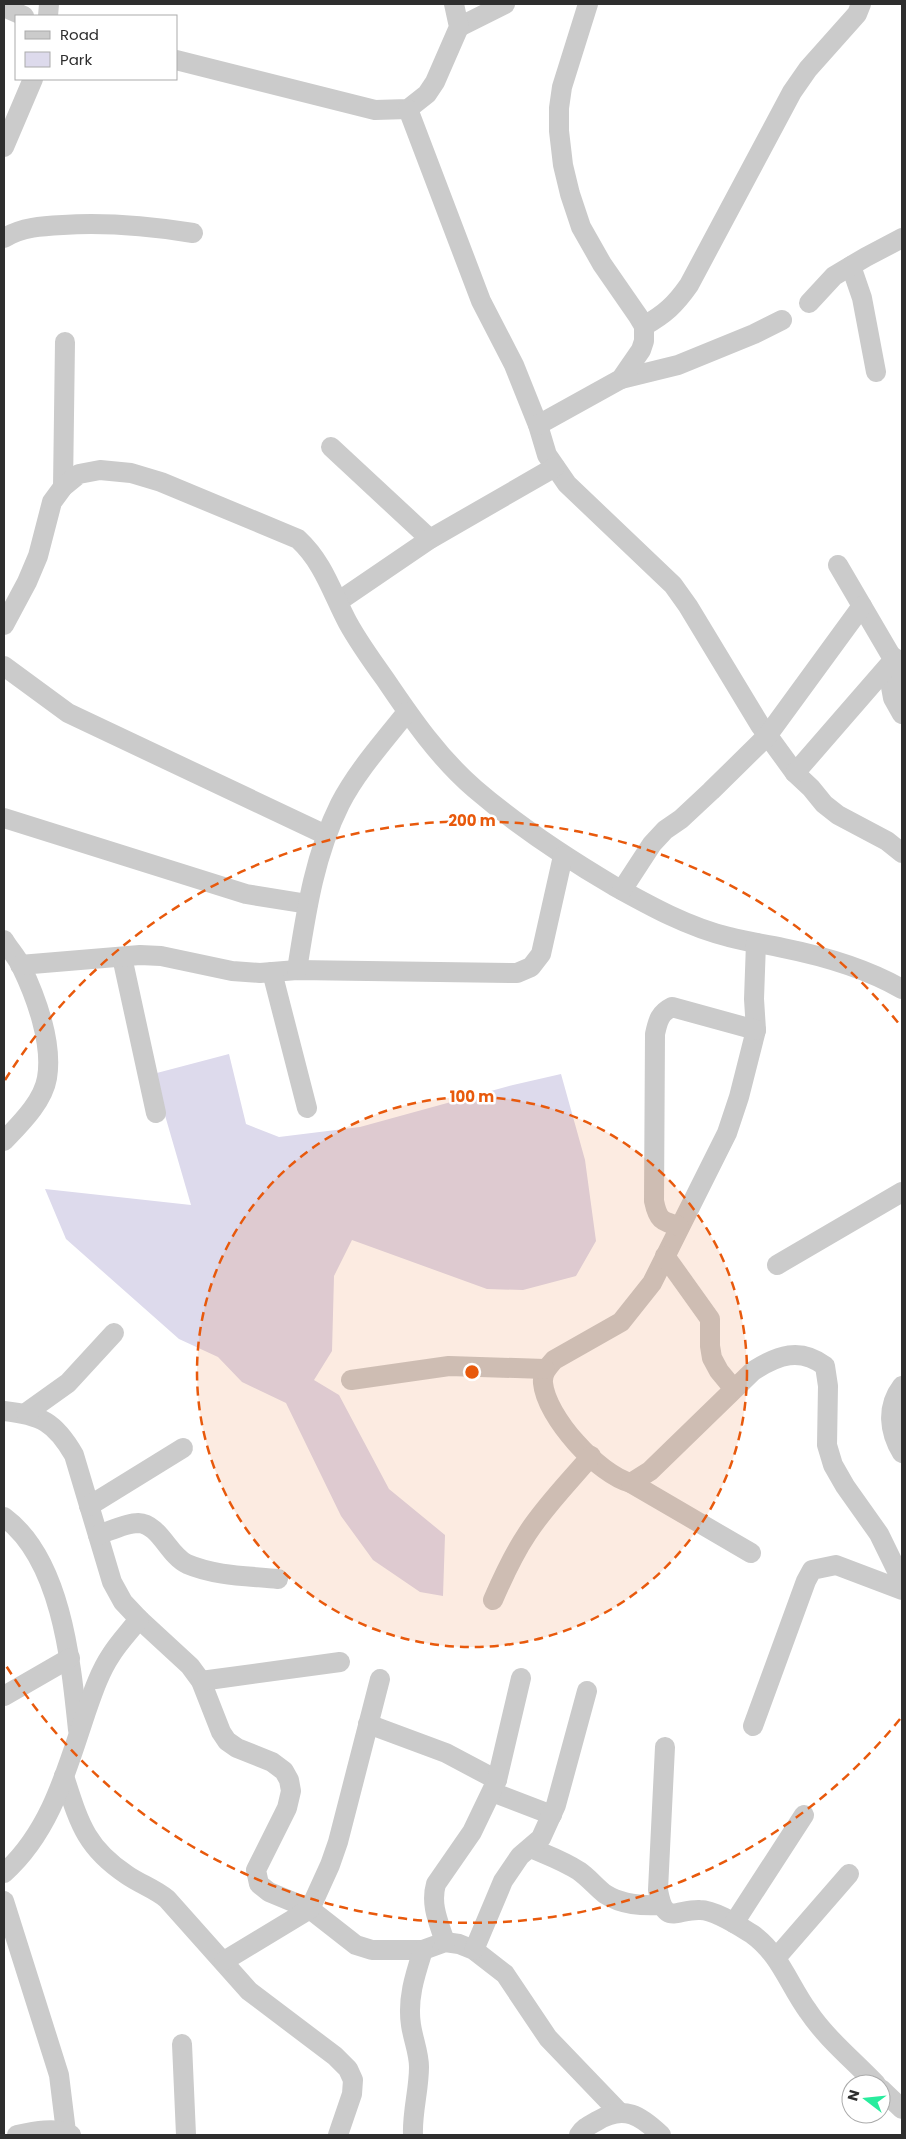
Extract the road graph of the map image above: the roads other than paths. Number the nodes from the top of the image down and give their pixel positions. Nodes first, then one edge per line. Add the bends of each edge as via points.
1 (454, 4) edge
2 (505, 4) edge
3 (588, 4) edge
4 (861, 4) edge
5 (4, 7) edge
6 (22, 15) edge
7 (459, 26) junction
8 (178, 61) edge
9 (33, 80) edge
10 (408, 109) junction
11 (4, 147) edge
12 (193, 233) dead end
13 (4, 238) edge
14 (902, 238) edge
15 (851, 266) junction
16 (809, 303) dead end
17 (782, 320) dead end
18 (644, 326) junction
19 (65, 342) dead end
20 (876, 372) dead end
21 (621, 380) junction
22 (538, 425) junction
23 (331, 447) dead end
24 (555, 467) junction
25 (63, 486) junction
26 (430, 539) junction
27 (838, 565) dead end
28 (339, 601) junction
29 (862, 606) junction
30 (4, 625) edge
31 (898, 655) edge
32 (4, 666) edge
33 (407, 712) junction
34 (902, 714) edge
35 (767, 736) junction
36 (795, 773) junction
37 (4, 818) edge
38 (326, 835) junction
39 (902, 853) edge
40 (563, 856) junction
41 (622, 890) junction
42 (308, 904) junction
43 (4, 940) edge
44 (756, 943) junction
45 (122, 957) junction
46 (20, 965) junction
47 (297, 970) junction
48 (272, 972) junction
49 (902, 989) edge
50 (756, 1030) junction
51 (306, 1108) dead end
52 (156, 1113) dead end
53 (4, 1141) edge
54 (902, 1192) edge
55 (679, 1226) junction
56 (664, 1256) junction
57 (777, 1265) dead end
58 (114, 1333) dead end
59 (545, 1369) junction
60 (351, 1380) dead end
61 (902, 1386) edge
62 (733, 1388) junction
63 (31, 1410) junction
64 (4, 1411) edge
65 (183, 1448) dead end
66 (902, 1453) edge
67 (591, 1456) junction
68 (631, 1484) junction
69 (90, 1506) junction
70 (4, 1517) edge
71 (98, 1535) junction
72 (751, 1553) dead end
73 (278, 1579) dead end
74 (902, 1581) edge
75 (902, 1590) edge
76 (493, 1600) dead end
77 (139, 1619) junction
78 (70, 1658) junction
79 (340, 1662) dead end
80 (521, 1678) dead end
81 (380, 1679) dead end
82 (201, 1681) junction
83 (587, 1691) dead end
84 (4, 1696) edge
85 (368, 1724) junction
86 (752, 1726) dead end
87 (79, 1734) junction
88 (665, 1747) dead end
89 (64, 1776) junction
90 (494, 1786) junction
91 (552, 1815) junction
92 (804, 1815) dead end
93 (531, 1848) junction
94 (4, 1873) edge
95 (850, 1874) dead end
96 (4, 1901) edge
97 (661, 1905) junction
98 (310, 1908) junction
99 (734, 1923) junction
100 (445, 1942) junction
101 (423, 1950) junction
102 (474, 1950) junction
103 (776, 1958) junction
104 (224, 1961) junction
105 (182, 2044) dead end
106 (866, 2074) edge
107 (891, 2099) edge
108 (902, 2109) edge
109 (619, 2112) junction
110 (69, 2133) edge
111 (17, 2135) edge
112 (186, 2135) edge
113 (338, 2135) edge
114 (413, 2135) edge
115 (579, 2135) edge
116 (661, 2135) edge

1 - 7 street
2 - 7 street
3 - 18 street via 562,87 559,131 563,165 570,194 589,243
4 - 18 street via 857,14 792,92 678,302 663,316
5 - 6 street
7 - 10 street via 428,94
8 - 10 street via 375,110
9 - 11 street
10 - 22 street via 481,301 514,365
12 - 13 street via 100,223 44,226
14 - 15 street
15 - 16 street via 834,276
15 - 20 street via 862,298
17 - 21 street via 678,365
18 - 21 street via 641,350
19 - 25 street
21 - 22 street
22 - 24 street via 547,455
23 - 26 street
24 - 26 street
24 - 35 street via 567,484 673,585
25 - 28 street via 79,474 100,470 131,473 161,482 298,539 321,565
25 - 30 street via 52,502 34,565
26 - 28 street
27 - 29 street
28 - 33 street via 360,642
29 - 31 street
29 - 35 street
31 - 34 street via 891,687
31 - 36 street
32 - 38 street via 68,713
33 - 38 street via 340,803
33 - 40 street via 444,760 475,789
35 - 36 street
35 - 41 street via 712,792 665,830
36 - 39 street via 838,815 887,841
37 - 42 street via 246,894
38 - 42 street
40 - 41 street
40 - 47 street via 541,954 531,967 517,973
41 - 44 street via 678,919
42 - 47 street
43 - 46 street
44 - 49 street via 845,965
44 - 50 street
45 - 46 street
45 - 48 street via 161,956 232,971
45 - 52 street
46 - 53 street via 44,1027 47,1079 24,1120
47 - 48 street
48 - 51 street
50 - 55 street via 727,1133
50 - 55 street via 672,1007 662,1012 658,1021 655,1034 654,1201 663,1222
54 - 57 street
55 - 56 street
56 - 59 street via 652,1283 621,1322 554,1360
56 - 62 street via 710,1319 712,1358 718,1372
58 - 63 street via 56,1394
59 - 60 street via 449,1366
59 - 67 street via 542,1381 546,1398 567,1431
61 - 66 street via 892,1408 890,1422 893,1437
62 - 68 street via 650,1472
62 - 74 street via 771,1360 792,1354 814,1358 825,1366 827,1445 833,1465 844,1486 880,1534
63 - 64 street
63 - 69 street via 65,1439 74,1455
65 - 69 street
67 - 68 street via 611,1475
67 - 76 street via 527,1534
68 - 72 street
69 - 71 street
70 - 78 street via 27,1540 42,1564 64,1628
71 - 73 street via 138,1523 149,1525 185,1563 219,1573
71 - 77 street via 112,1582
75 - 86 street via 836,1565 812,1570
77 - 82 street via 190,1666
77 - 87 street via 110,1656
78 - 84 street
78 - 87 street
79 - 82 street
80 - 90 street
81 - 85 street
82 - 98 street via 227,1741 272,1762 284,1771 289,1780 291,1791 287,1808 256,1870 259,1884 270,1892
83 - 91 street
85 - 90 street via 446,1753
85 - 98 street via 338,1842
87 - 89 street
88 - 97 street via 658,1890
89 - 94 street via 36,1838
89 - 104 street via 88,1840 111,1864 167,1899
90 - 91 street
90 - 100 street via 472,1832 436,1884 434,1903
91 - 93 street via 541,1838
92 - 99 street
93 - 97 street via 570,1865 615,1899 642,1906
93 - 102 street via 510,1868
95 - 103 street
96 - 110 street via 57,2066
97 - 99 street via 675,1915 700,1910
98 - 101 street via 356,1945 372,1950
98 - 104 street
99 - 103 street via 753,1935
100 - 101 street
100 - 102 street
101 - 114 street via 410,2007 419,2062
102 - 109 street via 505,1974 548,2038
103 - 106 street via 817,2024
104 - 113 street via 249,1991 348,2069 352,2094
105 - 112 street
107 - 108 street
109 - 115 street via 602,2118
109 - 116 street via 646,2122
110 - 111 street via 48,2131

